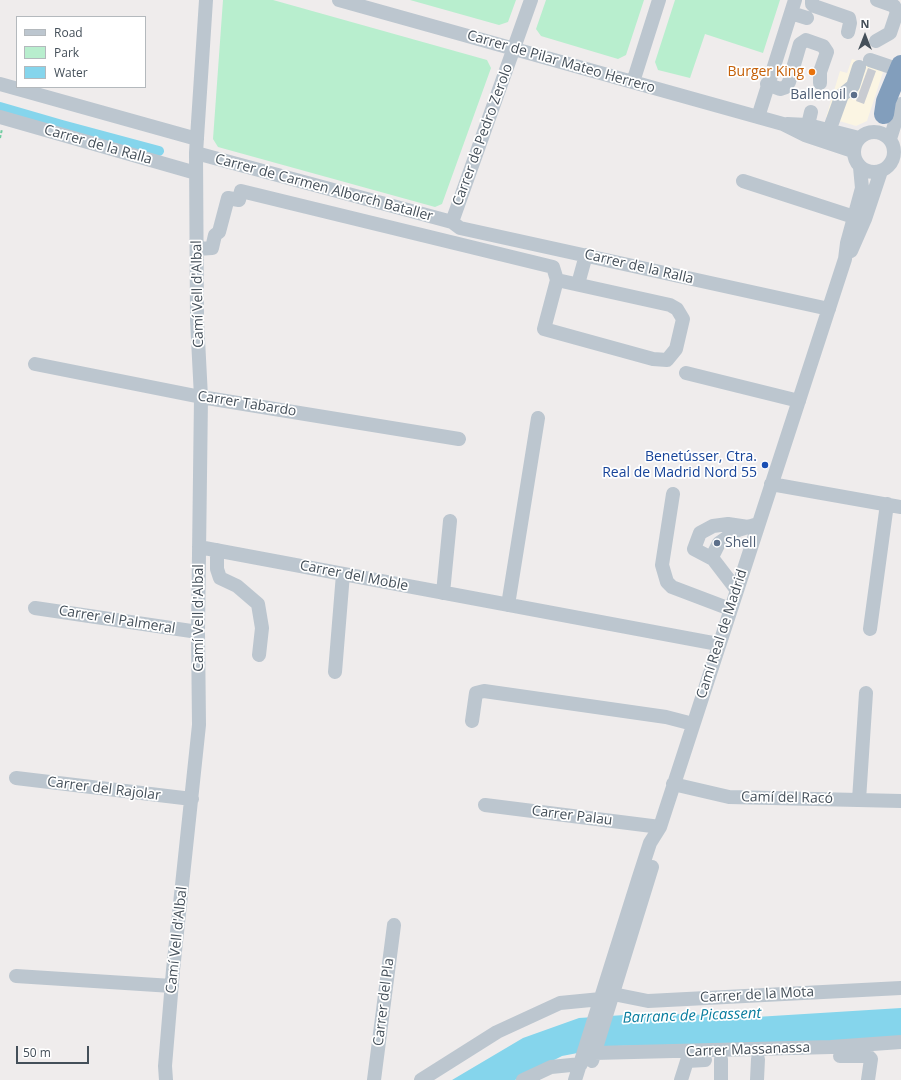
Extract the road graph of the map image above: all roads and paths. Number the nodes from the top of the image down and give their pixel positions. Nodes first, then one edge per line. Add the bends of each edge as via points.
1 (206, 0) edge
2 (339, 0) edge
3 (531, 0) edge
4 (660, 0) edge
5 (812, 0) edge
6 (876, 0) edge
7 (793, 7) edge
8 (807, 18) dead end
9 (848, 32) dead end
10 (876, 41) dead end
11 (514, 48) junction
12 (901, 72) edge
13 (633, 82) junction
14 (820, 83) dead end
15 (0, 84) edge
16 (767, 84) junction
17 (901, 104) edge
18 (884, 114) joint
19 (0, 117) edge
20 (758, 117) junction
21 (783, 124) junction
22 (829, 131) junction
23 (196, 139) junction
24 (890, 139) junction
25 (861, 140) junction
26 (196, 153) junction
27 (898, 156) edge
28 (860, 167) junction
29 (881, 172) junction
30 (196, 173) junction
31 (743, 181) dead end
32 (854, 217) junction
33 (452, 222) junction
34 (197, 249) junction
35 (586, 255) junction
36 (845, 259) junction
37 (557, 280) junction
38 (578, 284) junction
39 (829, 308) junction
40 (35, 364) dead end
41 (686, 373) dead end
42 (201, 397) junction
43 (799, 400) junction
44 (538, 418) dead end
45 (459, 439) dead end
46 (771, 484) junction
47 (673, 494) dead end
48 (887, 504) junction
49 (901, 507) edge
50 (450, 521) dead end
51 (753, 525) junction
52 (199, 547) junction
53 (217, 550) junction
54 (713, 559) junction
55 (344, 574) junction
56 (736, 589) junction
57 (444, 592) junction
58 (508, 605) junction
59 (35, 608) dead end
60 (730, 609) junction
61 (870, 629) dead end
62 (198, 632) junction
63 (718, 644) junction
64 (258, 655) dead end
65 (335, 672) dead end
66 (866, 693) dead end
67 (472, 721) dead end
68 (693, 724) junction
69 (16, 778) dead end
70 (674, 784) junction
71 (192, 799) junction
72 (859, 800) junction
73 (901, 801) edge
74 (485, 805) dead end
75 (660, 827) junction
76 (394, 925) dead end
77 (16, 976) dead end
78 (172, 986) junction
79 (901, 988) edge
80 (606, 1002) junction
81 (901, 1042) edge
82 (586, 1058) junction
83 (721, 1059) junction
84 (758, 1059) junction
85 (166, 1080) edge
86 (374, 1080) edge
87 (421, 1080) edge
88 (522, 1080) edge
89 (575, 1080) edge
90 (585, 1080) edge
91 (681, 1080) edge
92 (721, 1080) edge
93 (757, 1080) edge
94 (868, 1080) edge

1 - 23 street, Camí Vell d'Albal
2 - 11 street, Carrer de Pilar Mateo Herrero
3 - 11 street, Carrer de Pedro Zerolo
4 - 13 street
5 - 9 street via 814,6 849,18
6 - 10 street via 894,6 897,12 890,33
7 - 8 street
7 - 16 street via 792,29
11 - 13 street, Carrer de Pilar Mateo Herrero
11 - 33 street, Carrer de Pedro Zerolo
12 - 18 highway via 886,101
12 - 22 street via 864,64 853,86 842,96
13 - 20 street, Carrer de Pilar Mateo Herrero
14 - 16 street via 820,72 826,52 823,46 806,40 800,44 786,87 780,89
15 - 23 street
16 - 20 street
17 - 24 street
18 - 25 street
19 - 30 street, Carrer de la Ralla
20 - 21 street, Carrer de Pilar Mateo Herrero
21 - 22 street, Carrer de Pilar Mateo Herrero via 809,119
21 - 25 street, Carrer de Pilar Mateo Herrero via 805,135
22 - 25 street, Carrer de Pilar Mateo Herrero
23 - 26 street, Camí Vell d'Albal
24 - 25 street via 880,133
24 - 27 street
25 - 28 street via 854,157
26 - 30 street, Camí Vell d'Albal
26 - 33 street, Carrer de Carmen Alborch Bataller
27 - 29 street
28 - 29 street via 871,173
28 - 32 street, Camí Real de Madrid via 862,188
29 - 36 street, Camí Real de Madrid via 855,246
30 - 34 street, Camí Vell d'Albal
31 - 32 street
32 - 36 street, Camí Real de Madrid via 846,243
33 - 35 street, Carrer de la Ralla via 460,228
34 - 37 street via 212,248 228,198 239,200 241,191 553,267
34 - 42 street, Camí Vell d'Albal
35 - 38 street
35 - 39 street, Carrer de la Ralla
36 - 39 street, Camí Real de Madrid
37 - 38 street
37 - 38 street via 544,329 653,359 667,360 672,356 676,350 683,319 677,309 670,305
39 - 43 street, Camí Real de Madrid
40 - 42 street, Carrer Tabardo
41 - 43 street
42 - 45 street, Carrer Tabardo
42 - 52 street, Camí Vell d'Albal
43 - 46 street, Camí Real de Madrid
44 - 58 street
46 - 48 street
46 - 51 street, Camí Real de Madrid
47 - 60 street via 662,565 667,582 672,587
48 - 49 street
48 - 61 street
50 - 57 street
51 - 54 street via 738,530 719,543
51 - 54 street via 721,525 700,533 694,549
51 - 56 street, Camí Real de Madrid
52 - 53 street, Carrer del Moble
52 - 62 street, Camí Vell d'Albal
53 - 55 street, Carrer del Moble
53 - 64 street via 220,578 237,586 258,604 262,628
54 - 56 street
55 - 57 street, Carrer del Moble
55 - 65 street
56 - 60 street, Camí Real de Madrid
57 - 58 street, Carrer del Moble
58 - 63 street, Carrer del Moble
59 - 62 street, Carrer el Palmeral
60 - 63 street, Camí Real de Madrid
62 - 71 street, Camí Vell d'Albal via 199,725
63 - 68 street, Camí Real de Madrid
66 - 72 street
67 - 68 street via 476,694 484,691
68 - 70 street, Camí Real de Madrid
69 - 71 street, Carrer del Rajolar
70 - 72 street, Camí del Racó via 729,797
70 - 75 street, Camí Real de Madrid
71 - 78 street, Camí Vell d'Albal
72 - 73 street, Camí del Racó
74 - 75 street, Carrer Palau
75 - 80 street, Camí Real de Madrid via 660,844
75 - 80 street, Camí Real de Madrid via 650,843 617,944 620,956
76 - 86 street, Carrer del Pla
77 - 78 street
78 - 85 street, Camí Vell d'Albal
79 - 80 street, Carrer de la Mota
80 - 82 street
80 - 87 street, Carrer de la Mota via 560,1003 497,1032
81 - 82 street, Carrer Massanassa
82 - 88 street, Carrer Massanassa via 551,1067
82 - 89 street
82 - 90 street
83 - 84 street, Carrer Massanassa
83 - 91 street, Carrer Massanassa via 687,1061
83 - 92 street
84 - 93 street
84 - 94 street, Carrer Massanassa via 864,1055 871,1059

